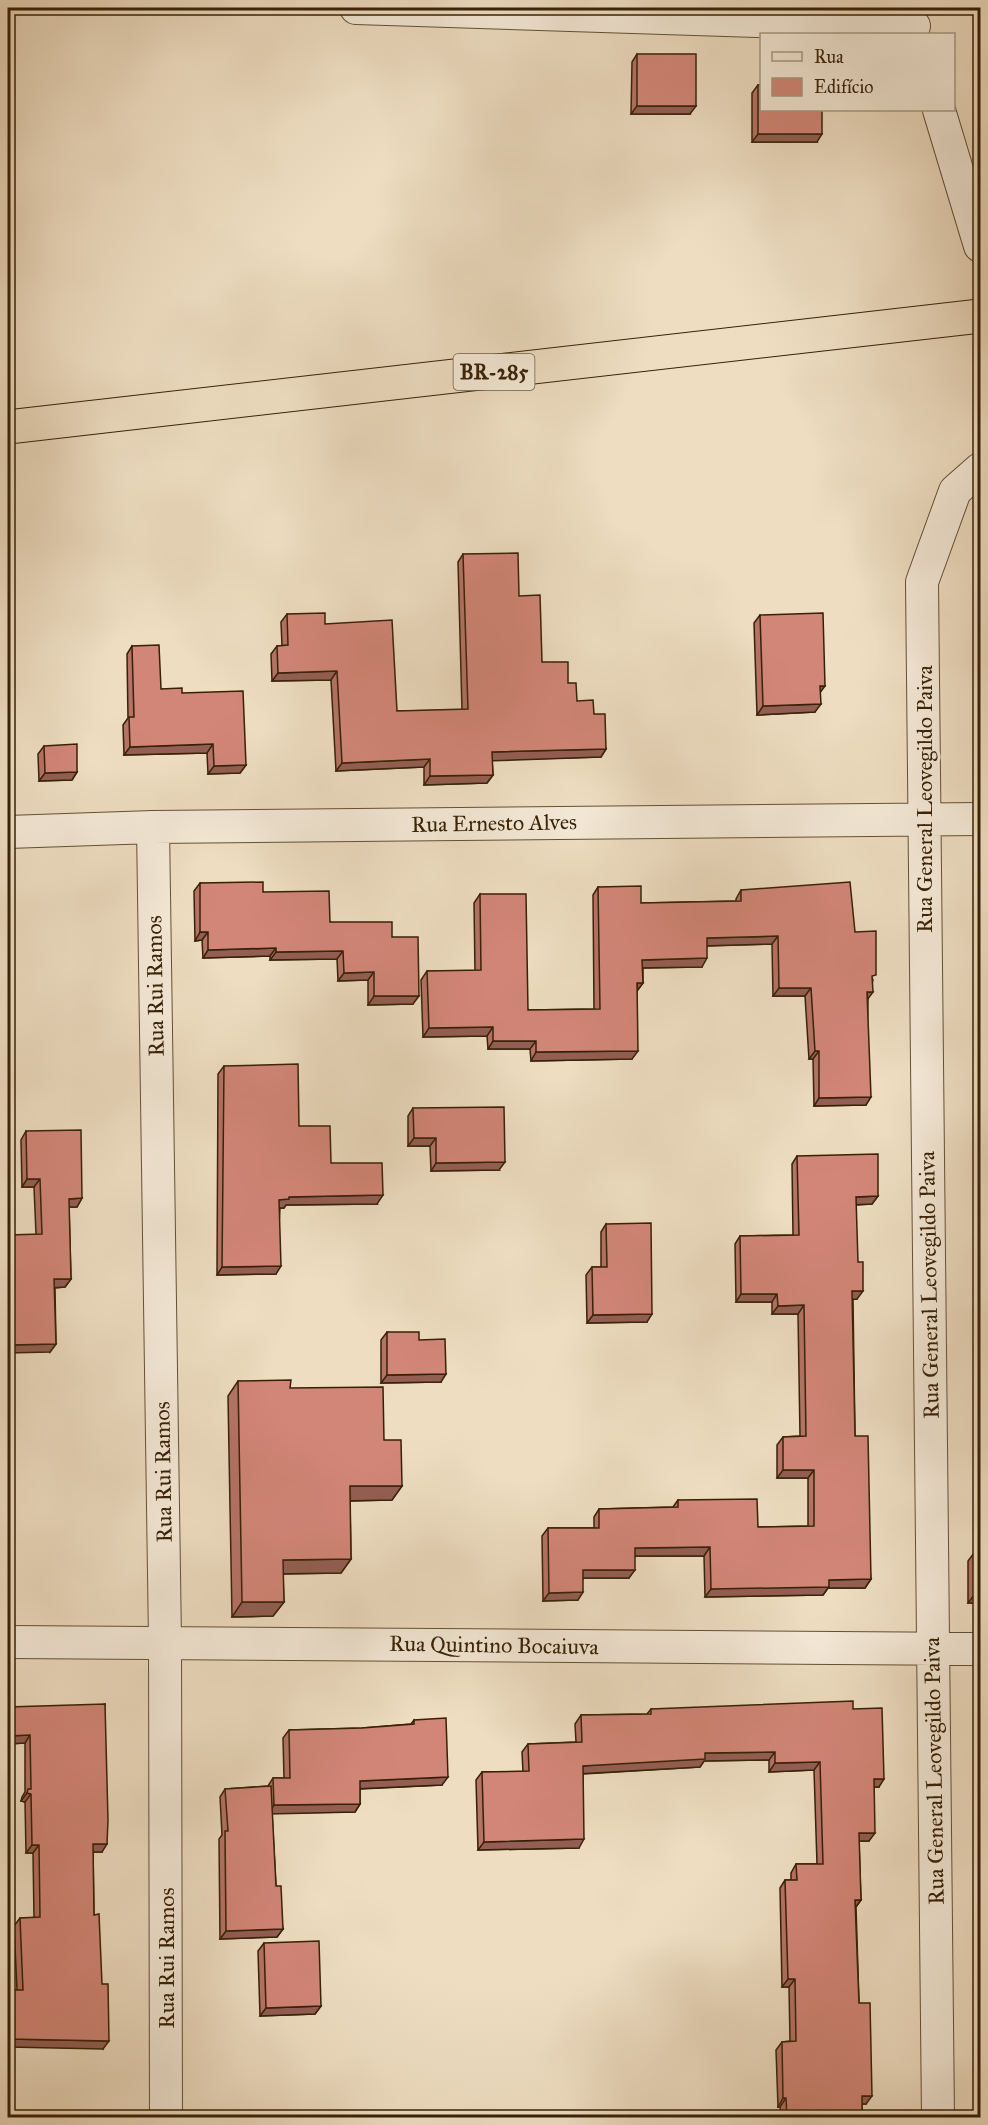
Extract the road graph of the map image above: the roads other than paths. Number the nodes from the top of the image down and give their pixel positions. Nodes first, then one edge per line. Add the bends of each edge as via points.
1 (356, 8) edge
2 (914, 23) edge
3 (939, 111) edge
4 (981, 246) edge
5 (981, 316) edge
6 (8, 427) edge
7 (981, 469) edge
8 (923, 819) junction
9 (981, 819) edge
10 (153, 826) junction
11 (8, 832) edge
12 (8, 1642) edge
13 (165, 1642) junction
14 (981, 1649) edge
15 (933, 1650) junction
16 (166, 2118) edge
17 (938, 2118) edge

1 - 2 street
3 - 4 street
5 - 6 highway, BR-285
7 - 8 street, Rua General Leovegildo Paiva via 955,491 922,582
8 - 9 street, Rua Ernesto Alves
8 - 10 street, Rua Ernesto Alves
8 - 15 street, Rua General Leovegildo Paiva
10 - 11 street, Rua Ernesto Alves
10 - 13 street, Rua Rui Ramos
12 - 13 street, Rua Quintino Bocaiuva
13 - 15 street, Rua Quintino Bocaiuva
13 - 16 street, Rua Rui Ramos
14 - 15 street, Rua Quintino Bocaiuva
15 - 17 street, Rua General Leovegildo Paiva

